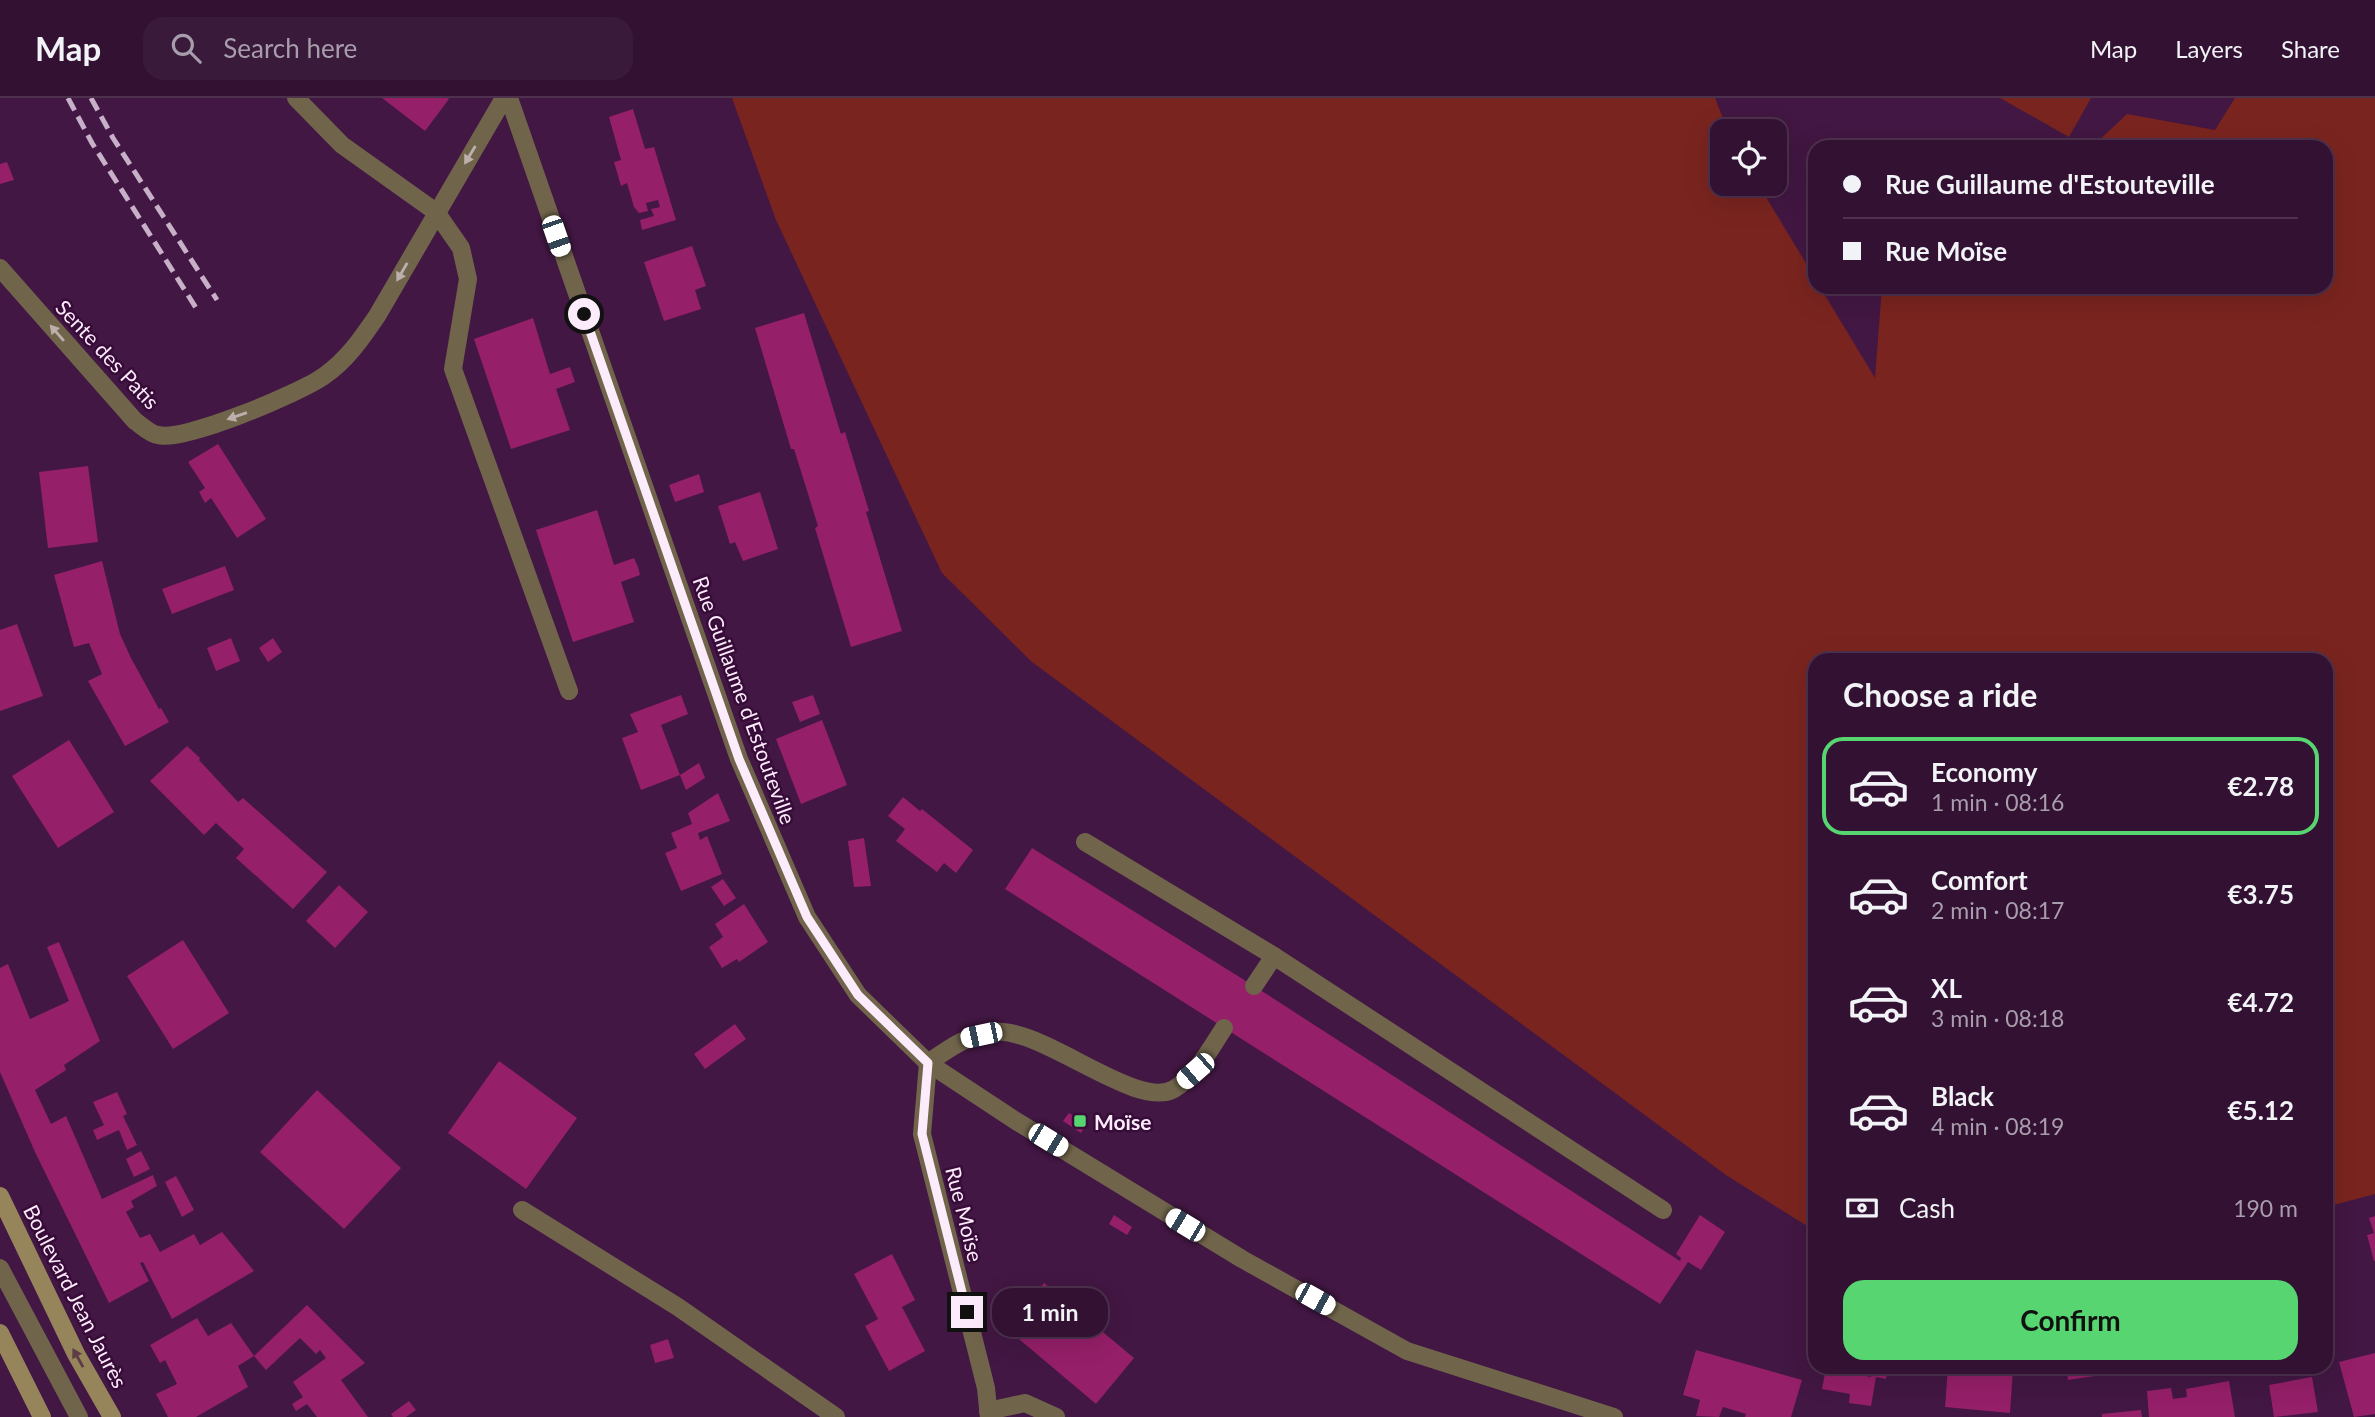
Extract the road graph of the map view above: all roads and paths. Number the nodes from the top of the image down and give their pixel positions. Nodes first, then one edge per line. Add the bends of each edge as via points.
1 (296, 98) edge
2 (506, 98) edge
3 (436, 212) junction
4 (0, 268) edge
5 (569, 691) dead end
6 (1085, 842) dead end
7 (1274, 956) junction
8 (1254, 986) dead end
9 (1224, 1028) dead end
10 (928, 1063) junction
11 (0, 1196) edge
12 (522, 1210) dead end
13 (1663, 1210) dead end
14 (0, 1268) edge
15 (0, 1333) edge
16 (989, 1414) edge
17 (37, 1416) edge
18 (79, 1417) edge
19 (112, 1417) edge
20 (836, 1417) edge
21 (1056, 1417) edge
22 (1614, 1417) edge

1 - 3 street via 342,145
2 -> 3 street, Sente des Patis
2 - 10 street, Rue Guillaume d'Estouteville via 739,759 807,917 858,995
3 -> 4 street, Sente des Patis via 377,316 355,348 323,377 245,415 178,435 157,435 135,421
3 - 5 street via 461,248 468,279 453,369
6 - 7 street
7 - 8 street
7 - 13 street
9 - 10 street via 1195,1071 1172,1091 1143,1092 1028,1037 997,1031 964,1038
10 - 16 street, Rue Moïse via 922,1134
10 - 22 street, Rue Guillaume d'Estouteville via 1152,1205 1407,1352
19 -> 11 main road, Boulevard Jean Jaurès via 76,1354
12 - 20 street via 678,1307
14 - 18 street
15 - 17 main road
16 - 21 street via 1026,1402

